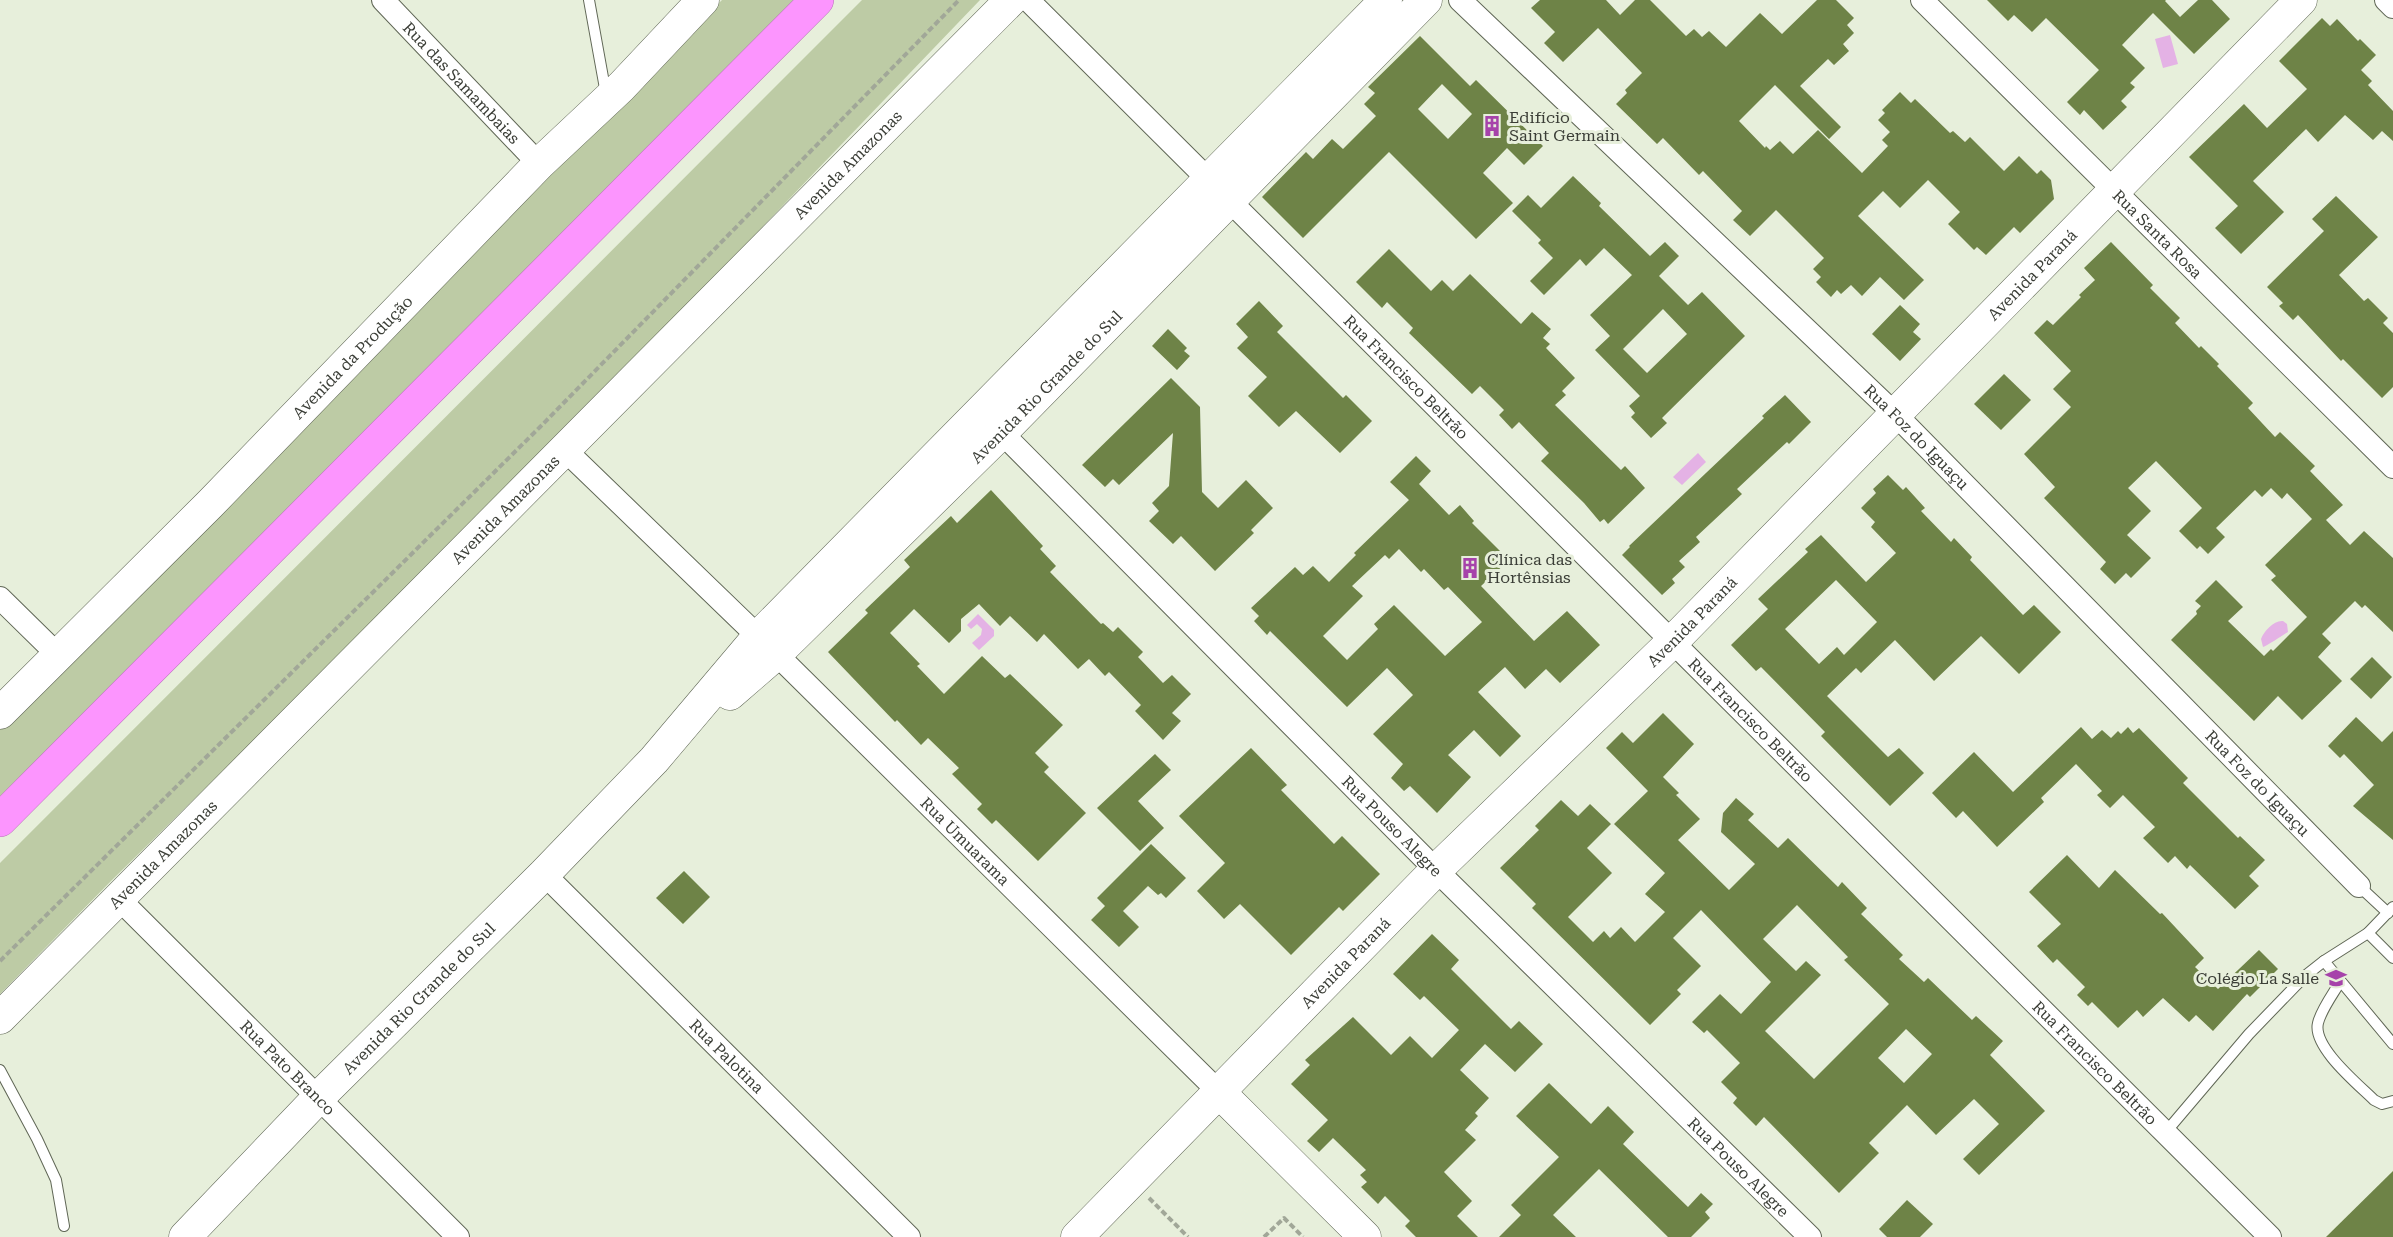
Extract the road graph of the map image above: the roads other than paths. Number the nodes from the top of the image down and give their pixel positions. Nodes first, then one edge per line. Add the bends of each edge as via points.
1 (383, 0) edge
2 (589, 0) edge
3 (703, 0) edge
4 (818, 0) edge
5 (1011, 0) edge
6 (1028, 0) edge
7 (1386, 0) edge
8 (1426, 0) edge
9 (1460, 0) edge
10 (1922, 0) edge
11 (2301, 0) edge
12 (2386, 0) edge
13 (2393, 7) edge
14 (607, 100) junction
15 (539, 164) junction
16 (1219, 190) junction
17 (2114, 190) junction
18 (1896, 415) junction
19 (991, 422) junction
20 (564, 449) junction
21 (2393, 467) edge
22 (0, 598) edge
23 (1672, 642) junction
24 (767, 646) junction
25 (59, 656) junction
26 (0, 713) edge
27 (0, 820) edge
28 (1436, 870) junction
29 (544, 874) junction
30 (2360, 886) joint
31 (118, 898) junction
32 (2390, 910) edge
33 (2368, 933) junction
34 (2393, 958) edge
35 (2324, 961) junction
36 (2340, 982) junction
37 (0, 1018) edge
38 (2393, 1044) edge
39 (0, 1070) edge
40 (1219, 1092) junction
41 (318, 1098) junction
42 (2393, 1101) edge
43 (2165, 1133) junction
44 (64, 1226) dead end
45 (185, 1237) edge
46 (458, 1237) edge
47 (909, 1237) edge
48 (1077, 1237) edge
49 (1365, 1237) edge
50 (1810, 1237) edge
51 (2270, 1237) edge

1 - 15 street, Rua das Samambaias
2 - 14 lane
3 - 14 street, Avenida da Produção
4 - 27 highway
5 - 20 street, Avenida Amazonas
6 - 16 street, Rua Francisco Beltrão
7 - 16 street, Avenida Rio Grande do Sul
8 - 16 street, Avenida Rio Grande do Sul
9 - 18 street, Rua Foz do Iguaçu
10 - 17 street, Rua Santa Rosa
11 - 17 street, Avenida Paraná
12 - 13 street
14 - 15 street, Avenida da Produção
15 - 25 street, Avenida da Produção
16 - 19 street, Avenida Rio Grande do Sul
16 - 23 street, Rua Francisco Beltrão
17 - 18 street, Avenida Paraná
17 - 21 street, Rua Santa Rosa
18 - 23 street, Avenida Paraná
18 - 30 street, Rua Foz do Iguaçu
19 - 24 street, Avenida Rio Grande do Sul
19 - 28 street, Rua Pouso Alegre
20 - 24 street, Rua Umuarama
20 - 31 street, Avenida Amazonas
22 - 25 street
23 - 28 street, Avenida Paraná
23 - 43 street, Rua Francisco Beltrão
24 - 29 street, Avenida Rio Grande do Sul
24 - 40 street, Rua Umuarama
25 - 26 street, Avenida da Produção
28 - 40 street, Avenida Paraná
28 - 50 street, Rua Pouso Alegre
29 - 41 street, Avenida Rio Grande do Sul
29 - 47 street, Rua Palotina
30 - 32 lane
31 - 37 street, Avenida Amazonas
31 - 41 street, Rua Pato Branco
32 - 33 lane
33 - 34 lane
33 - 35 lane
35 - 36 lane
35 - 43 lane via 2249,1034
36 - 38 lane
36 - 42 lane via 2317,1024 2319,1039 2374,1100 2382,1104
39 - 44 lane via 56,1180
40 - 48 street, Avenida Paraná
40 - 49 street, Rua Umuarama
41 - 45 street, Avenida Rio Grande do Sul
41 - 46 street, Rua Pato Branco
43 - 51 street, Rua Francisco Beltrão

